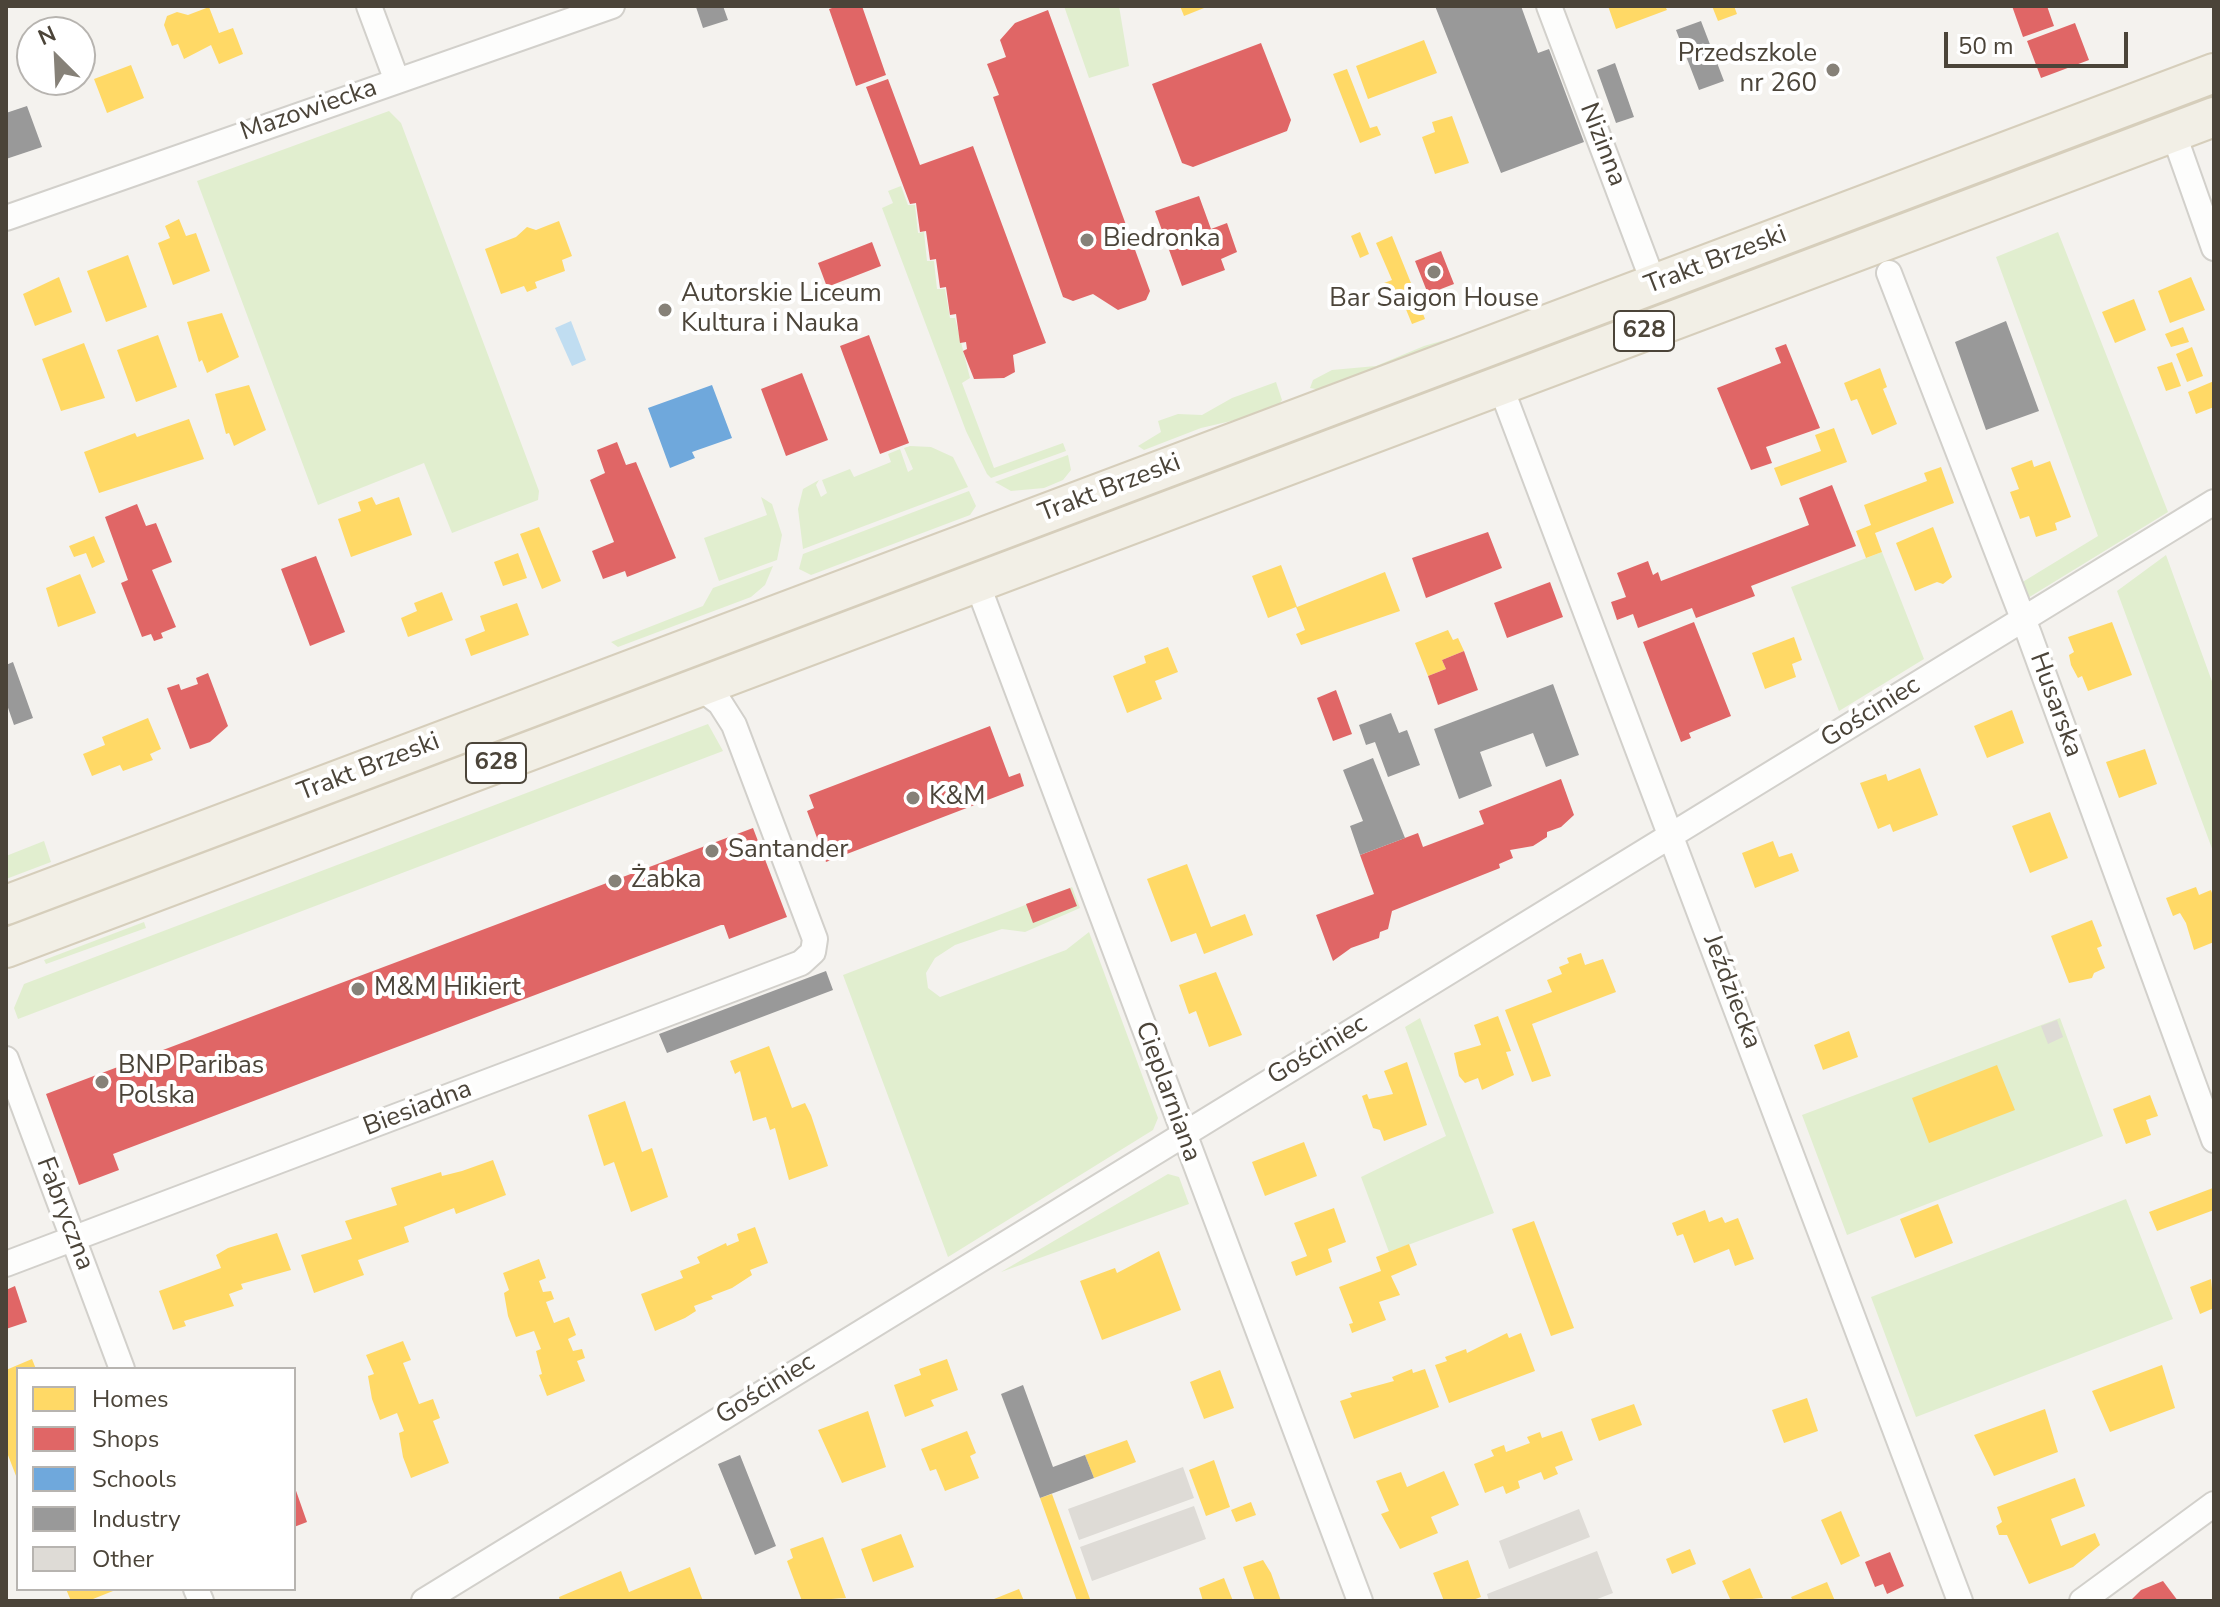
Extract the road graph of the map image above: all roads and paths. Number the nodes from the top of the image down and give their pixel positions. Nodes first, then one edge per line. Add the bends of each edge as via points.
1 (369, 6) edge
2 (612, 6) edge
3 (1549, 6) edge
4 (2214, 73) edge
5 (397, 81) junction
6 (2214, 117) edge
7 (2173, 132) junction
8 (6, 218) edge
9 (2214, 248) edge
10 (1889, 273) dead end
11 (1654, 284) junction
12 (1500, 385) junction
13 (2214, 502) edge
14 (977, 583) junction
15 (2023, 619) junction
16 (699, 687) junction
17 (1672, 835) junction
18 (6, 905) edge
19 (6, 948) edge
20 (6, 1059) edge
21 (1182, 1134) junction
22 (2214, 1140) edge
23 (74, 1239) junction
24 (6, 1264) edge
25 (121, 1367) edge
26 (2214, 1504) edge
27 (424, 1601) edge
28 (1360, 1601) edge
29 (1960, 1601) edge
30 (2082, 1601) edge

1 - 5 street
2 - 5 street, Mazowiecka
3 - 11 street, Nizinna
4 - 11 main road, Trakt Brzeski / 628
5 - 8 street, Mazowiecka
6 - 7 main road, Trakt Brzeski / 628
7 - 9 street
7 - 12 main road, Trakt Brzeski / 628
10 - 15 street, Husarska
11 - 18 main road, Trakt Brzeski / 628
12 - 14 main road, Trakt Brzeski / 628
12 - 17 street, Jeździecka
13 - 15 street, Gościniec
14 - 16 main road, Trakt Brzeski / 628
14 - 21 street, Cieplarniana
15 - 17 street, Gościniec
15 - 22 street, Husarska
16 - 19 main road, Trakt Brzeski / 628
16 - 23 street, Biesiadna via 728,713 815,939 813,952 801,963
17 - 21 street, Gościniec
17 - 29 street, Jeździecka
20 - 23 street, Fabryczna
21 - 27 street, Gościniec
21 - 28 street, Cieplarniana
23 - 24 street, Biesiadna
23 - 25 street, Fabryczna
26 - 30 street

